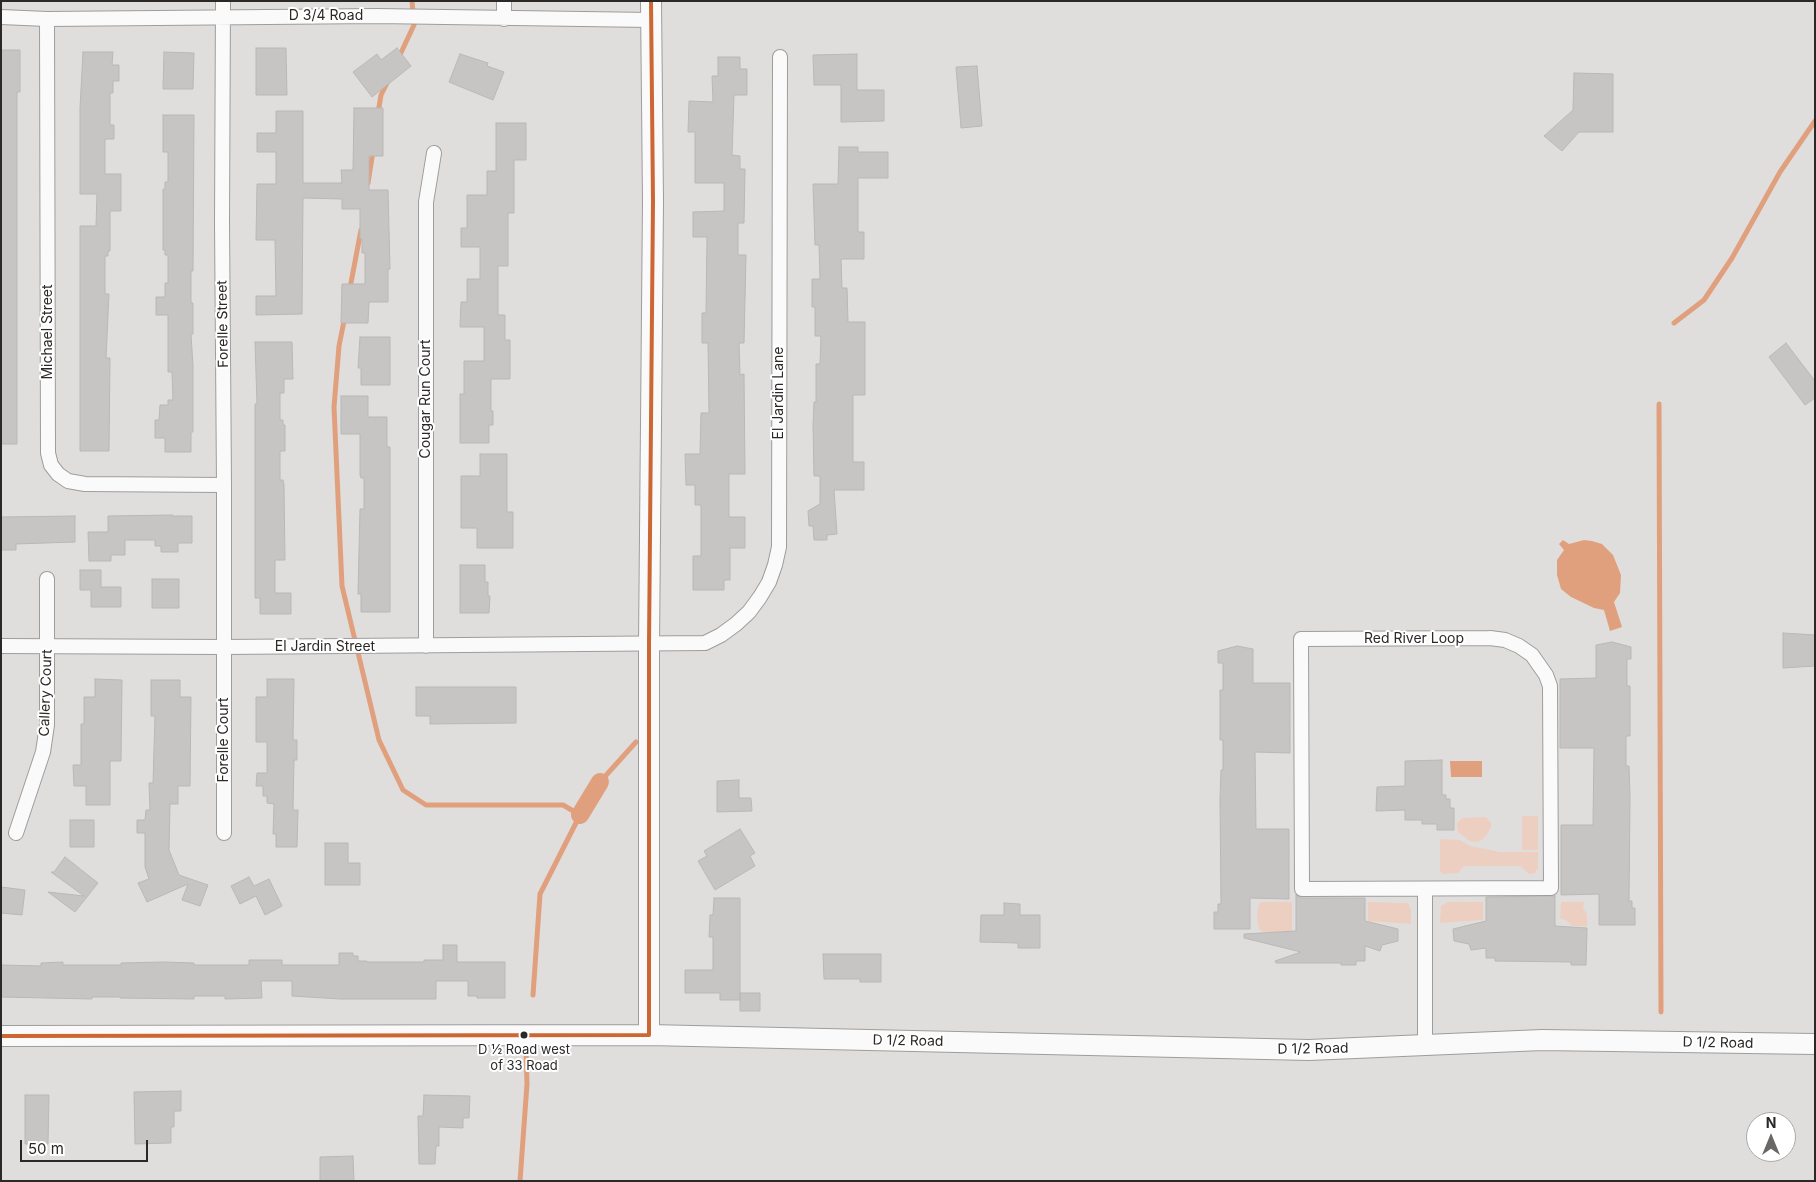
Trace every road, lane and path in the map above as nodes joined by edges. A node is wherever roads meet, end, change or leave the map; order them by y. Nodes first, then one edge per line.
1 (223, 1) edge
2 (504, 1) edge
3 (651, 11) edge
4 (223, 16) junction
5 (1, 17) edge
6 (47, 19) junction
7 (504, 19) junction
8 (780, 57) dead end
9 (434, 153) dead end
10 (224, 485) junction
11 (47, 579) dead end
12 (649, 644) junction
13 (1, 646) edge
14 (47, 646) junction
15 (426, 646) junction
16 (224, 647) junction
17 (16, 833) dead end
18 (224, 833) dead end
19 (1425, 889) junction
20 (649, 1035) junction
21 (1, 1036) edge
22 (1815, 1044) edge
23 (1425, 1045) junction

1 - 4 street, Forelle Street
2 - 7 street
3 - 7 street, D 3/4 Road
3 - 12 main road
4 - 6 street, D 3/4 Road
4 - 7 street, D 3/4 Road
4 - 10 street, Forelle Street
5 - 6 street, D 3/4 Road
6 - 10 street, Michael Street
8 - 12 street, El Jardin Lane
9 - 15 street, Cougar Run Court
10 - 16 street, Forelle Street
11 - 14 street, Callery Court
12 - 15 street, El Jardin Street
12 - 20 main road
13 - 14 street, El Jardin Street
14 - 16 street, El Jardin Street
14 - 17 street, Callery Court
15 - 16 street, El Jardin Street
16 - 18 street, Forelle Court
19 - 19 street, Red River Loop
19 - 23 street
20 - 21 main road, D 1/2 Road
20 - 23 main road, D 1/2 Road
22 - 23 main road, D 1/2 Road

